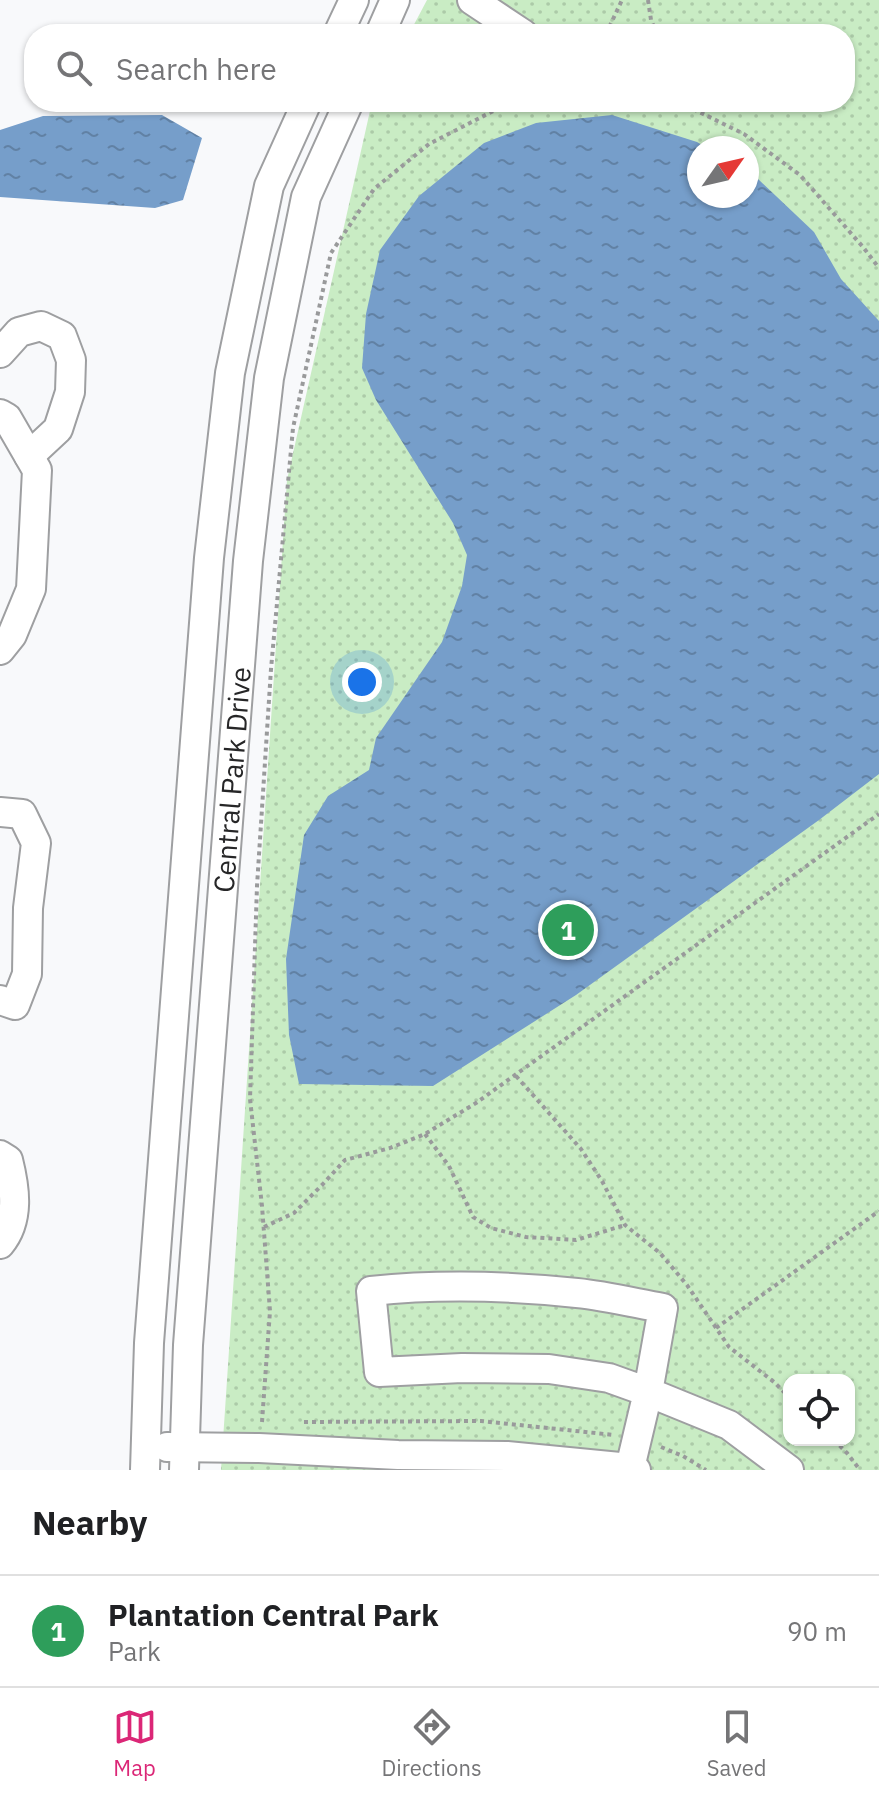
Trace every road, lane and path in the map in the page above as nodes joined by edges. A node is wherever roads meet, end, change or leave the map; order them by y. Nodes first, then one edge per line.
1 (354, 0) edge
2 (395, 0) edge
3 (472, 0) edge
4 (622, 0) edge
5 (648, 0) edge
6 (343, 24) edge
7 (384, 24) edge
8 (508, 24) edge
9 (611, 24) edge
10 (653, 24) edge
11 (302, 112) edge
12 (344, 112) edge
13 (491, 112) edge
14 (700, 112) edge
15 (879, 268) edge
16 (0, 353) edge
17 (0, 414) edge
18 (29, 456) junction
19 (0, 650) edge
20 (0, 812) edge
21 (879, 814) edge
22 (0, 1000) edge
23 (515, 1075) junction
24 (425, 1134) junction
25 (0, 1155) edge
26 (879, 1211) edge
27 (625, 1225) junction
28 (264, 1227) junction
29 (0, 1244) edge
30 (716, 1328) junction
31 (783, 1391) edge
32 (648, 1392) junction
33 (291, 1423) dead end
34 (618, 1436) dead end
35 (657, 1446) dead end
36 (840, 1446) edge
37 (259, 1448) junction
38 (146, 1458) edge
39 (185, 1459) edge
40 (633, 1469) edge
41 (706, 1470) edge
42 (789, 1470) edge
43 (860, 1470) edge

1 - 6 street
2 - 7 street
3 - 8 street
4 - 9 path
5 - 10 path
11 - 38 street, Central Park Drive
12 - 39 street, Central Park Drive
13 - 28 path
14 - 15 path
16 - 18 street
17 - 18 street
18 - 19 street
20 - 22 street
21 - 23 path
23 - 24 path
23 - 27 path
24 - 27 path
24 - 28 path
25 - 29 street
26 - 30 path
27 - 30 path
28 - 37 path
30 - 31 path
32 - 32 street
32 - 40 street
32 - 42 street
33 - 34 path
35 - 41 path
36 - 43 path
37 - 39 street
37 - 40 street
38 - 39 street

